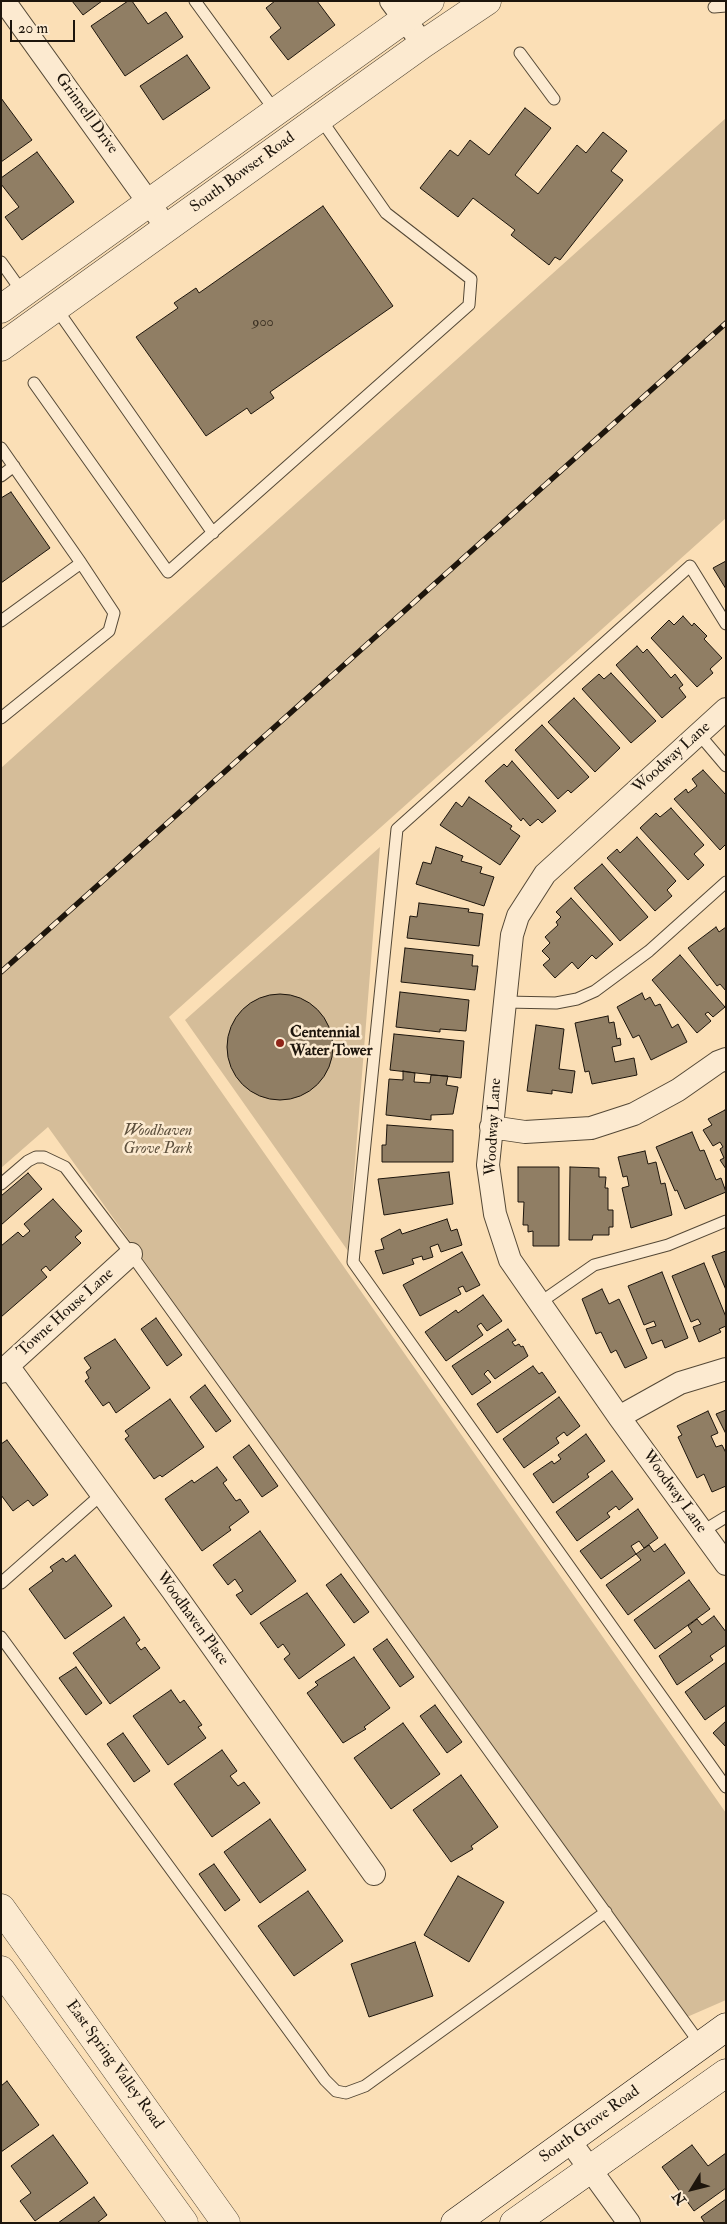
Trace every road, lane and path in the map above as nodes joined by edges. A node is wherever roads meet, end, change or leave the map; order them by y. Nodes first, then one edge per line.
1 (4, 1) edge
2 (195, 1) edge
3 (430, 1) edge
4 (487, 1) edge
5 (726, 6) edge
6 (714, 7) dead end
7 (398, 10) edge
8 (423, 44) junction
9 (520, 53) dead end
10 (554, 99) dead end
11 (276, 112) junction
12 (320, 118) junction
13 (149, 203) junction
14 (167, 228) junction
15 (1, 262) edge
16 (23, 293) junction
17 (56, 308) junction
18 (1, 309) edge
19 (1, 347) edge
20 (34, 383) dead end
21 (1, 448) edge
22 (14, 466) junction
23 (1, 476) edge
24 (213, 533) junction
25 (81, 563) junction
26 (1, 621) edge
27 (726, 624) edge
28 (726, 708) edge
29 (1, 718) edge
30 (698, 734) junction
31 (726, 766) edge
32 (726, 882) edge
33 (505, 1002) junction
34 (726, 1059) edge
35 (491, 1127) junction
36 (1, 1184) edge
37 (726, 1221) edge
38 (131, 1254) junction
39 (538, 1304) junction
40 (5, 1369) edge
41 (726, 1369) edge
42 (619, 1417) junction
43 (102, 1494) junction
44 (726, 1517) edge
45 (703, 1531) junction
46 (726, 1564) edge
47 (1, 1583) edge
48 (1, 1637) edge
49 (726, 1787) edge
50 (374, 1874) dead end
51 (1, 1908) edge
52 (606, 1912) junction
53 (1, 1970) edge
54 (726, 2027) edge
55 (701, 2045) junction
56 (725, 2074) edge
57 (569, 2140) junction
58 (591, 2168) junction
59 (184, 2223) edge
60 (226, 2223) edge
61 (455, 2223) edge
62 (514, 2223) edge
63 (629, 2223) edge

1 - 13 street, Grinnell Drive
2 - 11 lane
3 - 7 street, South Bowser Road
4 - 8 street, South Bowser Road
5 - 6 lane
7 - 8 street
7 - 11 street, South Bowser Road
8 - 12 street, South Bowser Road
9 - 10 lane
11 - 13 street, South Bowser Road
12 - 14 street, South Bowser Road
12 - 24 lane
13 - 14 street, Grinnell Drive
13 - 16 street, South Bowser Road
14 - 17 street, South Bowser Road
15 - 16 lane
16 - 18 street, South Bowser Road
17 - 19 street, South Bowser Road
17 - 24 lane
20 - 24 lane
21 - 22 lane
22 - 23 lane
22 - 25 lane
25 - 26 lane
25 - 29 lane
27 - 49 lane
28 - 30 street, Woodway Lane
30 - 31 lane
30 - 33 street, Woodway Lane
32 - 33 lane
33 - 35 street, Woodway Lane
34 - 35 street
35 - 39 street, Woodway Lane
36 - 38 lane
37 - 39 lane
38 - 40 street, Towne House Lane
38 - 52 lane
39 - 42 street, Woodway Lane
40 - 43 street, Woodhaven Place
41 - 42 street
42 - 45 street, Woodway Lane
43 - 47 lane
43 - 50 street, Woodhaven Place
44 - 45 lane
45 - 46 street, Woodway Lane
48 - 52 lane
51 - 60 street, East Spring Valley Road
52 - 55 lane
53 - 59 street
54 - 55 street, South Grove Road
55 - 57 street, South Grove Road
56 - 58 street
57 - 58 street
57 - 61 street, South Grove Road
58 - 62 street
58 - 63 street

